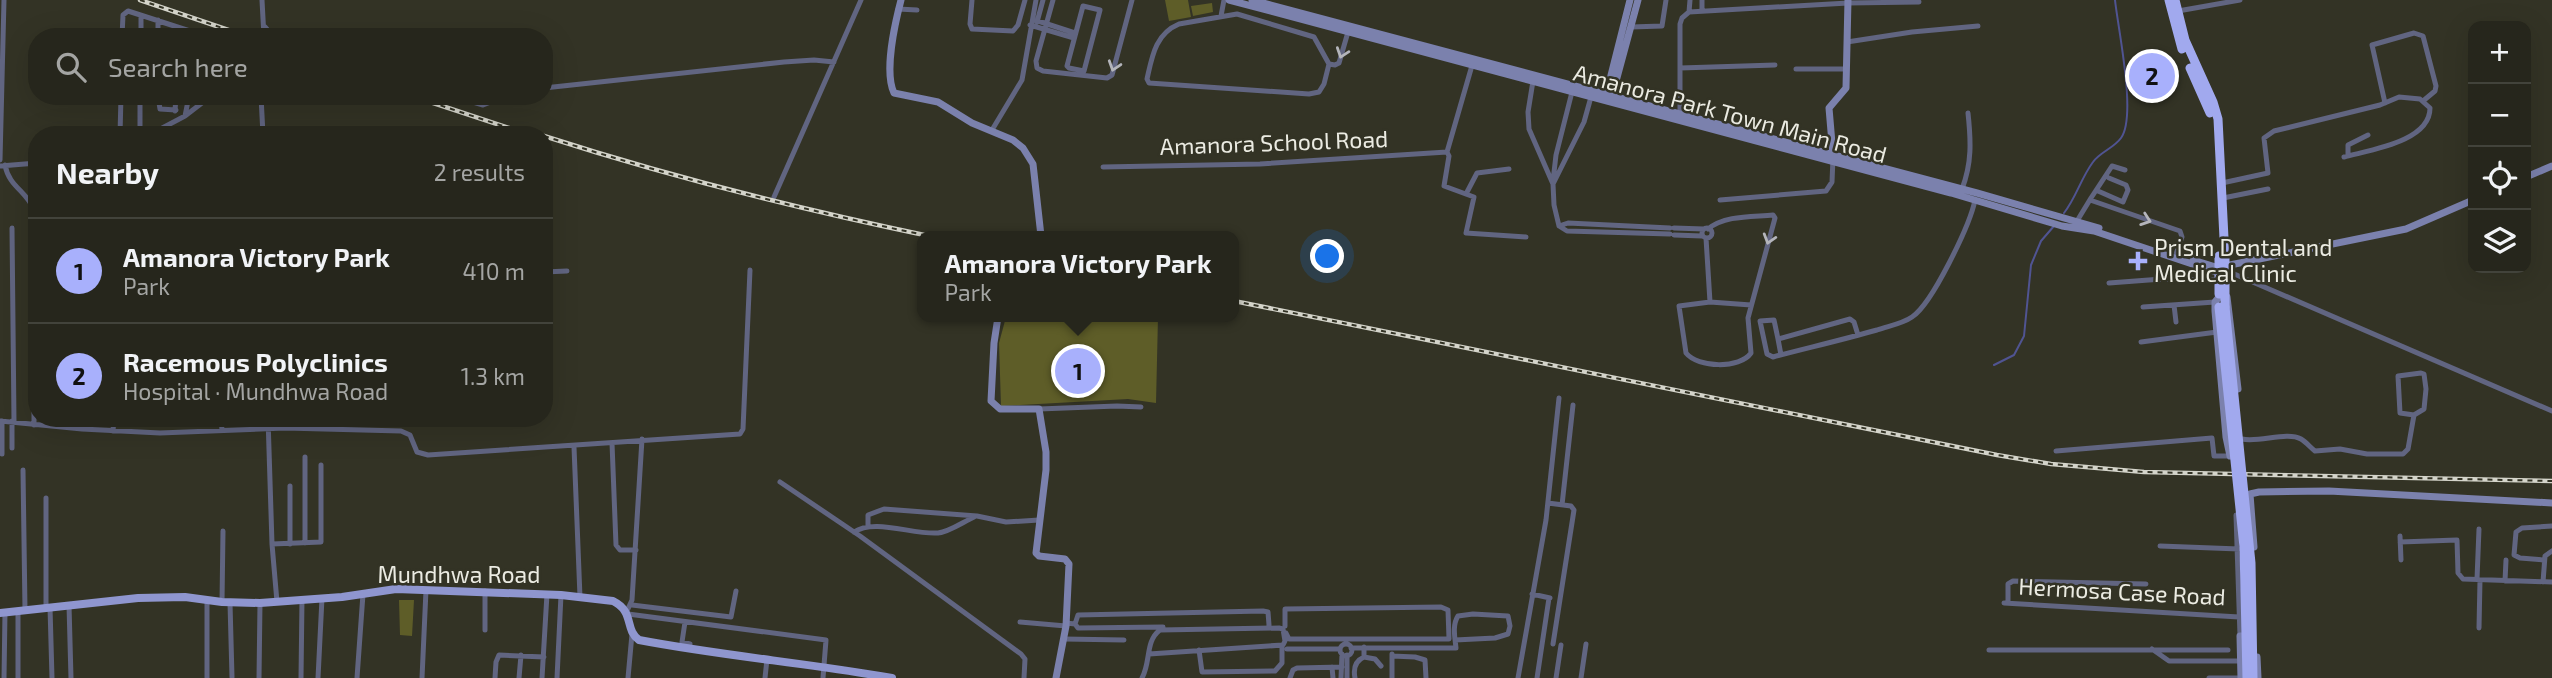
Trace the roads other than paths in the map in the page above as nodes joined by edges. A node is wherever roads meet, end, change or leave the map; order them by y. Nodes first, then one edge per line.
1 (4, 0) edge
2 (262, 0) edge
3 (861, 0) edge
4 (901, 0) edge
5 (972, 0) edge
6 (1025, 0) edge
7 (1036, 0) edge
8 (1043, 0) edge
9 (1052, 0) edge
10 (1132, 0) edge
11 (1226, 0) edge
12 (1252, 0) edge
13 (1630, 0) edge
14 (1638, 0) edge
15 (1666, 0) edge
16 (1689, 0) edge
17 (1702, 0) edge
18 (1737, 0) edge
19 (2169, 0) edge
20 (2175, 0) edge
21 (2240, 0) edge
22 (1848, 1) edge
23 (1919, 2) dead end
24 (898, 9) junction
25 (917, 10) dead end
26 (1737, 10) junction
27 (1702, 11) junction
28 (2174, 11) junction
29 (1689, 12) junction
30 (141, 15) junction
31 (1221, 16) junction
32 (158, 20) junction
33 (1035, 24) junction
34 (1978, 26) dead end
35 (178, 27) joint
36 (264, 27) edge
37 (1046, 27) junction
38 (1631, 27) junction
39 (123, 28) edge
40 (141, 28) edge
41 (158, 28) edge
42 (181, 28) edge
43 (1348, 32) junction
44 (1075, 36) junction
45 (1847, 42) junction
46 (834, 62) junction
47 (1473, 62) junction
48 (1329, 64) junction
49 (1774, 65) dead end
50 (1679, 68) junction
51 (1796, 69) dead end
52 (1846, 69) junction
53 (1533, 81) junction
54 (553, 87) edge
55 (1572, 89) junction
56 (1609, 96) junction
57 (1591, 97) junction
58 (2423, 101) junction
59 (2385, 103) junction
60 (121, 105) edge
61 (140, 105) edge
62 (159, 105) edge
63 (176, 105) edge
64 (187, 105) edge
65 (198, 105) edge
66 (261, 105) edge
67 (2212, 107) junction
68 (176, 110) junction
69 (1968, 113) dead end
70 (185, 116) junction
71 (1680, 118) junction
72 (175, 121) junction
73 (120, 126) edge
74 (140, 126) edge
75 (166, 126) edge
76 (263, 126) edge
77 (992, 130) junction
78 (2368, 135) dead end
79 (1447, 152) junction
80 (1833, 159) junction
81 (0, 160) edge
82 (28, 164) edge
83 (4, 166) edge
84 (2552, 166) edge
85 (1103, 167) dead end
86 (1509, 169) dead end
87 (2125, 170) dead end
88 (2531, 175) edge
89 (2109, 177) dead end
90 (2222, 183) junction
91 (1553, 184) junction
92 (2269, 189) dead end
93 (1960, 192) junction
94 (1466, 194) junction
95 (774, 197) dead end
96 (1976, 198) junction
97 (2223, 198) junction
98 (2090, 199) junction
99 (28, 200) edge
100 (1720, 200) dead end
101 (1992, 201) junction
102 (2468, 202) edge
103 (2077, 221) junction
104 (12, 228) dead end
105 (1041, 231) edge
106 (1703, 233) junction
107 (1526, 237) dead end
108 (2176, 254) junction
109 (750, 270) dead end
110 (567, 271) dead end
111 (2222, 271) junction
112 (553, 272) edge
113 (2109, 284) dead end
114 (2221, 301) junction
115 (1710, 302) junction
116 (2174, 304) junction
117 (1751, 305) junction
118 (2143, 307) dead end
119 (997, 322) edge
120 (2176, 322) dead end
121 (2217, 332) junction
122 (1858, 335) junction
123 (1778, 339) junction
124 (2141, 342) dead end
125 (1781, 355) junction
126 (2235, 367) junction
127 (2220, 369) junction
128 (1559, 398) dead end
129 (1573, 405) dead end
130 (1141, 407) dead end
131 (1040, 410) junction
132 (2552, 411) edge
133 (2414, 415) junction
134 (1, 421) edge
135 (13, 421) junction
136 (28, 424) edge
137 (60, 427) edge
138 (113, 427) edge
139 (268, 429) junction
140 (222, 430) joint
141 (113, 431) junction
142 (642, 439) junction
143 (2242, 439) junction
144 (612, 443) junction
145 (1553, 444) junction
146 (1568, 446) junction
147 (574, 447) junction
148 (12, 448) dead end
149 (2056, 451) dead end
150 (2, 454) dead end
151 (2230, 456) junction
152 (306, 457) dead end
153 (321, 465) dead end
154 (23, 470) dead end
155 (780, 482) dead end
156 (290, 485) dead end
157 (46, 498) dead end
158 (2235, 498) dead end
159 (1548, 503) junction
160 (2552, 503) edge
161 (1562, 505) junction
162 (977, 516) junction
163 (1040, 520) junction
164 (868, 526) junction
165 (2552, 526) edge
166 (2479, 529) dead end
167 (223, 531) dead end
168 (854, 532) junction
169 (306, 543) junction
170 (272, 544) junction
171 (289, 544) junction
172 (2160, 546) dead end
173 (2239, 549) junction
174 (636, 550) junction
175 (2552, 551) edge
176 (2401, 560) dead end
177 (2506, 560) dead end
178 (2544, 560) junction
179 (2478, 580) junction
180 (2505, 580) junction
181 (2543, 582) junction
182 (2552, 582) edge
183 (2146, 584) dead end
184 (426, 590) junction
185 (485, 591) junction
186 (736, 591) dead end
187 (363, 594) junction
188 (547, 594) junction
189 (1532, 594) junction
190 (561, 595) junction
191 (580, 597) junction
192 (322, 598) junction
193 (1549, 598) junction
194 (302, 599) junction
195 (207, 600) junction
196 (1559, 601) junction
197 (277, 602) junction
198 (226, 603) junction
199 (260, 603) junction
200 (69, 605) junction
201 (48, 607) junction
202 (21, 610) junction
203 (629, 610) junction
204 (3, 612) edge
205 (2239, 617) junction
206 (685, 622) junction
207 (1020, 622) dead end
208 (1075, 624) junction
209 (1066, 625) junction
210 (1269, 625) junction
211 (1284, 626) junction
212 (2479, 628) dead end
213 (485, 630) dead end
214 (632, 634) junction
215 (2239, 636) junction
216 (2256, 636) junction
217 (1064, 639) junction
218 (1124, 640) dead end
219 (1455, 640) junction
220 (690, 643) dead end
221 (1348, 644) junction
222 (1553, 644) dead end
223 (1586, 644) dead end
224 (1561, 645) dead end
225 (1284, 647) junction
226 (1364, 647) junction
227 (1392, 647) junction
228 (2152, 649) junction
229 (1199, 650) junction
230 (1989, 650) dead end
231 (2228, 650) dead end
232 (1343, 653) junction
233 (1149, 654) junction
234 (521, 655) junction
235 (1392, 656) junction
236 (544, 657) junction
237 (1364, 657) junction
238 (767, 659) junction
239 (2240, 661) junction
240 (824, 666) junction
241 (1381, 666) dead end
242 (1332, 667) junction
243 (1342, 667) junction
244 (840, 674) edge
245 (232, 677) edge
246 (886, 677) edge
247 (4, 678) edge
248 (18, 678) edge
249 (52, 678) edge
250 (71, 678) edge
251 (207, 678) edge
252 (259, 678) edge
253 (301, 678) edge
254 (318, 678) edge
255 (357, 678) edge
256 (422, 678) edge
257 (495, 678) edge
258 (519, 678) edge
259 (542, 678) edge
260 (556, 678) edge
261 (628, 678) edge
262 (765, 678) edge
263 (823, 678) edge
264 (1024, 678) edge
265 (1056, 678) edge
266 (1142, 678) edge
267 (1290, 678) edge
268 (1333, 678) edge
269 (1341, 678) edge
270 (1347, 678) edge
271 (1355, 678) edge
272 (1392, 678) edge
273 (1426, 678) edge
274 (1518, 678) edge
275 (1537, 678) edge
276 (1556, 678) edge
277 (1581, 678) edge
278 (2209, 678) edge
279 (2241, 678) edge
280 (2247, 678) edge
281 (2256, 678) edge

1 - 81 street
2 - 36 street
3 - 46 street
4 - 24 street
5 - 6 street
7 - 33 street
8 - 33 street
9 - 37 street
10 -> 37 street
11 - 31 street
11 - 43 street, Amanora Park Town Main Road
12 - 47 street, Amanora Park Town Main Road
13 - 56 street
14 - 38 street
15 - 38 street
16 - 29 street
17 - 27 street
18 - 26 street
19 - 28 highway
20 - 28 highway
21 - 28 street
22 - 23 street
22 - 26 street
22 - 45 street
24 - 25 street
24 - 77 street
26 - 27 street
27 - 29 street
28 - 67 highway
29 - 50 street
30 - 32 street
30 - 39 street
30 - 40 street
31 - 48 street
31 - 48 street
32 - 35 street
32 - 41 street
33 - 37 street
33 - 77 street
34 - 45 street
35 - 42 street
37 - 44 street
38 - 56 street
43 - 47 street, Amanora Park Town Main Road
43 -> 48 street
44 - 44 street
45 - 52 street
46 - 54 street
46 - 95 street
47 - 53 street, Amanora Park Town Main Road
47 - 55 street, Amanora Park Town Main Road
47 - 79 street
49 - 50 street
50 - 71 street
51 - 52 street
52 - 80 street
53 - 55 street, Amanora Park Town Main Road
53 - 91 street
55 - 56 street, Amanora Park Town Main Road
55 - 57 street, Amanora Park Town Main Road
55 - 91 street
56 - 71 street, Amanora Park Town Main Road
57 - 71 street, Amanora Park Town Main Road
57 - 91 street
58 - 59 street
58 - 59 street
58 - 78 street
59 - 90 street
60 - 73 street
61 - 74 street
62 - 68 street
63 - 68 street
64 - 70 street
65 - 70 street
66 - 76 street
67 - 90 highway
67 - 111 highway
68 - 72 street
69 - 93 street
70 - 72 street
71 - 80 street, Amanora Park Town Main Road
72 - 75 street
77 - 105 street
79 - 85 street, Amanora School Road
79 - 94 street
80 - 93 street, Amanora Park Town Main Road
80 - 100 street
82 - 83 street
83 - 99 street
84 - 88 street
86 - 94 street
87 - 98 street
89 - 98 street
90 - 97 highway
91 - 106 street
92 - 97 street
93 - 96 street, Amanora Park Town Main Road
94 - 107 street
96 - 101 street, Amanora Park Town Main Road
96 - 122 street
97 - 111 highway
98 - 103 street
98 -> 108 street
101 - 103 street, Amanora Park Town Main Road
101 - 111 street, Amanora Park Town Main Road
102 - 111 street
103 - 108 street, Amanora Park Town Main Road
104 - 135 street
106 - 115 street
106 -> 117 street
108 - 111 street, Amanora Park Town Main Road
109 - 142 street
110 - 112 street
111 - 113 street
111 - 114 highway
111 - 132 street
114 - 116 street
114 - 121 street
114 - 126 street
114 - 280 highway, bridge
114 - 281 highway, bridge
115 - 117 street
115 - 117 street
116 - 118 street
116 - 120 street
119 - 131 street
121 - 124 street
121 - 127 street
122 - 123 street
122 - 125 street
123 - 125 street
123 - 125 street
126 - 127 street
126 - 143 street
127 - 151 street
128 - 145 street
129 - 146 street
130 - 131 street
131 - 163 street
133 - 133 street
133 - 143 street
134 - 135 street
134 - 150 street
135 - 136 street
135 - 148 street
137 - 141 street
138 - 141 street
139 - 140 street
139 - 147 street
139 - 170 street
140 - 141 street
142 - 144 street
142 - 174 street
143 - 151 street
144 - 147 street
144 - 174 street
145 - 146 street
145 - 159 street
146 - 161 street
147 - 191 street
149 - 151 street
152 - 169 street
153 - 169 street
154 - 202 street
155 - 168 street
156 - 171 street
157 - 201 street
158 - 173 street
159 - 161 street
159 - 189 street
160 - 216 street
161 - 196 street
162 - 163 street
162 - 164 street
162 - 164 street
163 - 209 street
164 - 168 street
165 - 178 street
166 - 179 street
167 - 198 street
168 - 264 street
169 - 171 street
170 - 171 street
170 - 197 street
172 - 173 street
173 - 205 street
174 - 203 street
175 - 178 street
176 - 179 street
177 - 180 street
178 - 181 street
179 - 180 street
179 - 212 street
180 - 181 street
181 - 182 street
183 - 205 street, Hermosa Case Road
184 - 185 main road, Mundhwa Road
184 - 187 main road, Mundhwa Road
184 - 256 street
185 - 188 main road, Mundhwa Road
185 - 213 street
186 - 203 street
187 - 192 main road, Mundhwa Road
187 - 255 street
188 - 190 main road, Mundhwa Road
188 - 236 street
189 - 193 street
189 - 274 street
190 - 191 main road, Mundhwa Road
190 - 260 street
191 - 203 main road, Mundhwa Road
192 - 194 main road, Mundhwa Road
192 - 254 street
193 - 196 street
193 - 275 street
194 - 197 main road, Mundhwa Road
194 - 253 street
195 - 198 main road, Mundhwa Road
195 - 200 main road, Mundhwa Road
195 - 251 street
196 - 222 street
197 - 199 main road, Mundhwa Road
198 - 199 main road, Mundhwa Road
198 - 245 street
199 - 252 street
200 - 201 main road, Mundhwa Road
200 - 250 street
201 - 202 main road, Mundhwa Road
201 - 249 street
202 - 204 main road, Mundhwa Road
202 - 248 street
203 - 206 street
203 - 214 main road
204 - 247 street
205 - 215 street
206 - 220 street
206 - 240 street
207 - 209 street
208 - 209 street
208 - 210 street
208 - 210 street
209 - 217 street
210 - 211 street
211 - 221 street
211 - 221 street
214 - 238 main road
214 - 261 street
215 - 216 street
215 - 239 street
216 - 281 street
217 - 218 street
217 - 265 street
219 - 219 street
219 - 227 street
221 - 226 street
221 - 232 street
221 - 232 street
223 - 277 street
224 - 276 street
225 - 229 street
225 - 229 street
225 - 232 street
225 - 233 street
226 - 227 street
226 - 237 street
227 - 235 street
228 - 230 street
228 - 231 street
228 - 239 street
229 - 233 street
232 - 243 street
232 - 270 street
233 - 266 street
234 - 236 street
234 - 257 street
234 - 258 street
235 - 272 street
235 - 273 street
236 - 259 street
237 - 241 street
237 - 271 street
238 - 240 main road
238 - 262 street
239 - 279 street
240 - 244 main road
240 - 263 street
242 - 243 street
242 - 267 street
242 - 268 street
243 - 269 street
244 - 246 main road
278 - 279 street

